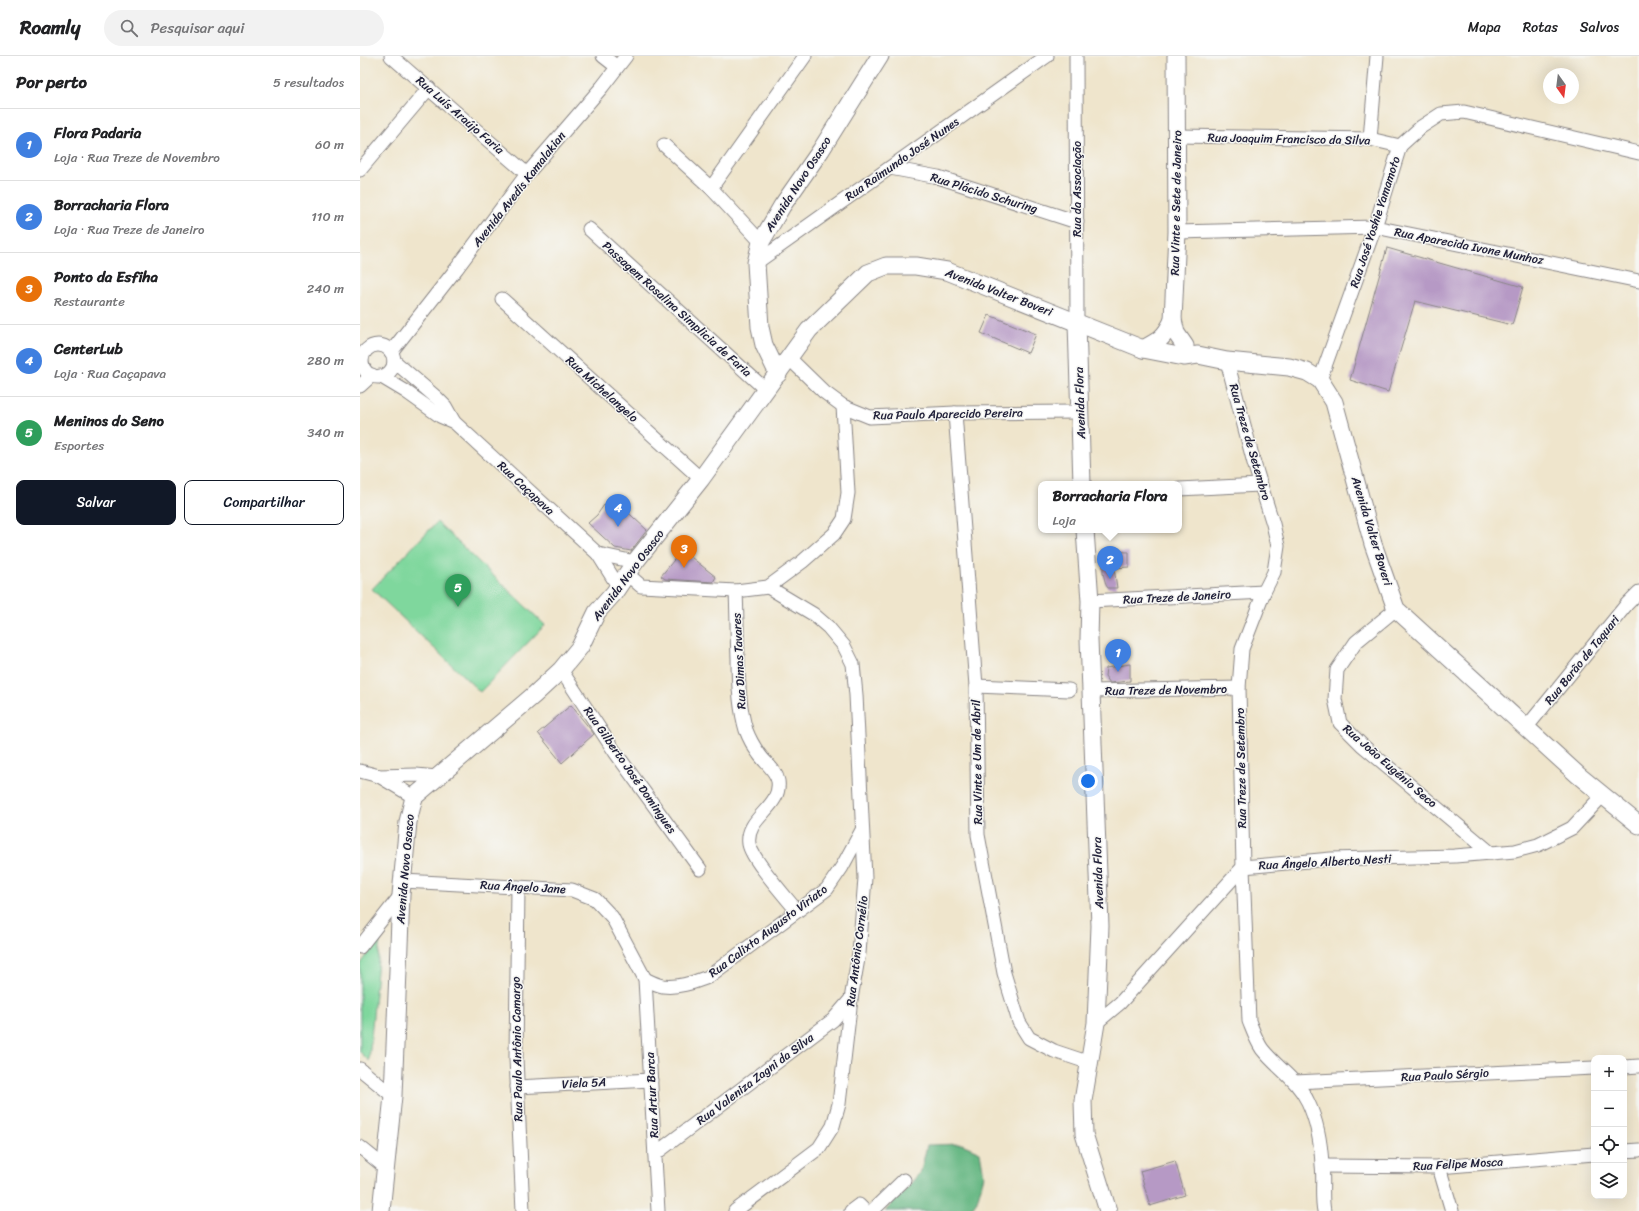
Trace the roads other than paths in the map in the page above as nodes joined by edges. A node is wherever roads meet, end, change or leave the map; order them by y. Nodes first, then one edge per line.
1 (392, 56) edge
2 (603, 56) edge
3 (626, 56) edge
4 (805, 56) edge
5 (880, 56) edge
6 (1047, 56) edge
7 (1076, 56) edge
8 (1176, 56) edge
9 (1377, 56) edge
10 (617, 67) junction
11 (429, 88) junction
12 (1178, 136) junction
13 (1370, 139) junction
14 (664, 145) dead end
15 (1400, 146) junction
16 (1639, 153) edge
17 (890, 168) junction
18 (360, 170) edge
19 (527, 174) junction
20 (711, 188) junction
21 (1077, 222) junction
22 (1375, 227) junction
23 (589, 228) dead end
24 (1177, 232) junction
25 (761, 242) junction
26 (756, 263) junction
27 (1639, 281) edge
28 (502, 299) dead end
29 (1173, 320) junction
30 (1077, 323) junction
31 (1119, 339) junction
32 (1160, 341) junction
33 (365, 344) edge
34 (1143, 350) junction
35 (1192, 351) junction
36 (390, 353) junction
37 (789, 358) junction
38 (1227, 361) junction
39 (368, 368) edge
40 (778, 374) junction
41 (415, 378) junction
42 (1320, 380) junction
43 (360, 383) edge
44 (360, 386) edge
45 (766, 390) junction
46 (405, 391) junction
47 (843, 406) junction
48 (1080, 412) junction
49 (955, 413) junction
50 (454, 422) junction
51 (701, 479) junction
52 (1082, 481) edge
53 (1260, 485) junction
54 (1182, 490) edge
55 (1085, 533) edge
56 (598, 554) junction
57 (626, 574) junction
58 (768, 587) junction
59 (736, 591) junction
60 (1264, 592) junction
61 (1639, 592) edge
62 (1090, 601) junction
63 (1396, 609) junction
64 (561, 670) junction
65 (976, 686) junction
66 (1239, 688) junction
67 (1069, 690) dead end
68 (1092, 691) junction
69 (1526, 728) junction
70 (360, 771) edge
71 (379, 776) junction
72 (437, 777) junction
73 (1602, 796) junction
74 (414, 797) junction
75 (1639, 825) edge
76 (862, 829) junction
77 (1491, 853) junction
78 (1243, 867) junction
79 (700, 869) dead end
80 (518, 887) junction
81 (402, 888) junction
82 (797, 911) junction
83 (360, 947) edge
84 (645, 979) junction
85 (851, 999) junction
86 (1096, 1023) junction
87 (1090, 1063) junction
88 (1639, 1066) edge
89 (1627, 1067) edge
90 (1591, 1068) edge
91 (360, 1069) edge
92 (651, 1080) junction
93 (1295, 1082) junction
94 (517, 1087) junction
95 (393, 1096) junction
96 (360, 1147) edge
97 (1639, 1150) edge
98 (1627, 1151) edge
99 (655, 1154) junction
100 (1591, 1154) edge
101 (1323, 1166) junction
102 (1440, 1167) junction
103 (386, 1168) junction
104 (904, 1180) dead end
105 (381, 1211) edge
106 (523, 1211) edge
107 (658, 1211) edge
108 (735, 1211) edge
109 (851, 1211) edge
110 (865, 1211) edge
111 (872, 1211) edge
112 (1108, 1211) edge
113 (1324, 1211) edge
114 (1452, 1211) edge

1 - 11 street, Rua Luís Araújo Faria
2 - 10 street
3 - 10 street, Avenida Avedis Kamalakian
4 - 20 street
5 - 25 main road, Avenida Novo Osasco
6 - 17 street, Rua Raimundo José Nunes
7 - 21 street, Rua da Associação
8 - 12 main road, Rua Vinte e Sete de Janeiro
9 - 13 street
10 - 19 street, Avenida Avedis Kamalakian
11 - 18 street
11 - 19 street, Rua Luís Araújo Faria
12 - 13 street, Rua Joaquim Francisco da Silva
12 - 24 main road, Rua Vinte e Sete de Janeiro
13 - 15 street, Rua Joaquim Francisco da Silva
14 - 20 street
15 - 16 street, Rua José Yoshie Yamamoto
15 - 22 street, Rua José Yoshie Yamamoto
17 - 21 street, Rua Plácido Schuring
17 - 26 street, Rua Raimundo José Nunes
19 - 36 street, Avenida Avedis Kamalakian
20 - 25 street
21 - 30 street, Rua da Associação
22 - 24 street, Rua Aparecida Ivone Munhoz
22 - 27 street, Rua Aparecida Ivone Munhoz
22 - 42 street, Rua José Yoshie Yamamoto
23 - 45 street, Passagem Rosalina Simplicia de Faria
24 - 29 main road, Rua Vinte e Sete de Janeiro
25 - 26 main road, Avenida Novo Osasco
26 - 40 main road, Avenida Novo Osasco
28 - 51 street, Rua Michelangelo
29 - 32 main road
29 - 35 main road, Rua Vinte e Sete de Janeiro
30 - 31 main road, Avenida Valter Boveri
30 - 37 main road, Avenida Valter Boveri
30 - 48 main road, Avenida Flora
31 - 32 main road, Avenida Valter Boveri
31 - 34 main road, Avenida Valter Boveri
32 - 34 main road
32 - 35 main road, Avenida Valter Boveri
33 - 36 street
33 - 39 street
34 - 35 main road, Avenida Valter Boveri
35 - 38 main road, Avenida Valter Boveri
36 - 39 street, Avenida Avedis Kamalakian
36 - 41 street, Rua Caçapava
37 - 40 main road, Avenida Valter Boveri
37 - 47 street, Rua Paulo Aparecido Pereira
38 - 42 main road, Avenida Valter Boveri
38 - 53 street, Rua Treze de Setembro
39 - 43 street
39 - 44 street
39 - 46 street, Rua Caçapava
40 - 45 main road, Avenida Novo Osasco
41 - 46 street
41 - 50 street, Rua Caçapava
42 - 63 main road, Avenida Valter Boveri
45 - 51 main road, Avenida Novo Osasco
46 - 50 street, Rua Caçapava
47 - 49 street, Rua Paulo Aparecido Pereira
47 - 58 street
48 - 49 street, Rua Paulo Aparecido Pereira
48 - 52 main road, Avenida Flora
49 - 65 street, Rua Vinte e Um de Abril
50 - 56 street, Rua Caçapava
51 - 57 main road, Avenida Novo Osasco
53 - 54 street
53 - 60 street, Rua Treze de Setembro
55 - 62 main road, Avenida Flora
56 - 57 street
56 - 57 street, Rua Caçapava
57 - 59 street
57 - 64 main road, Avenida Novo Osasco
58 - 59 street
58 - 76 street, Rua Antônio Cornélio
59 - 82 street, Rua Dimas Tavares
60 - 62 street, Rua Treze de Janeiro
60 - 66 street, Rua Treze de Setembro
61 - 69 street, Rua Barão de Taquari
62 - 68 main road, Avenida Flora
63 - 69 main road, Avenida Valter Boveri
63 - 77 street, Rua João Eugênio Seco
64 - 72 main road, Avenida Novo Osasco
64 - 79 street, Rua Gilberto José Domingues
65 - 67 street
65 - 87 street, Rua Vinte e Um de Abril
66 - 68 street, Rua Treze de Novembro
66 - 78 street, Rua Treze de Setembro
68 - 86 main road, Avenida Flora
69 - 73 main road, Avenida Valter Boveri
70 - 71 street
71 - 72 street
71 - 74 street
72 - 74 main road, Avenida Novo Osasco
73 - 75 main road, Avenida Valter Boveri
73 - 77 street, Rua Ângelo Alberto Nesti
74 - 81 main road, Avenida Novo Osasco
76 - 82 street, Rua Calixto Augusto Viriato
76 - 85 street, Rua Antônio Cornélio
77 - 78 street, Rua Ângelo Alberto Nesti
78 - 86 street, Rua Ângelo Alberto Nesti
78 - 93 street, Rua Treze de Setembro
80 - 81 street, Rua Ângelo Jane
80 - 84 street, Rua Ângelo Jane
80 - 94 street, Rua Paulo Antônio Camargo
81 - 83 street
81 - 95 main road, Avenida Novo Osasco
82 - 84 street, Rua Calixto Augusto Viriato
84 - 92 street, Rua Artur Barca
85 - 99 street, Rua Valeniza Zagni da Silva
85 - 108 street, Rua Antônio Cornélio
86 - 87 main road, Avenida Flora
87 - 112 main road, Avenida Flora
88 - 89 street
90 - 93 street, Rua Paulo Sérgio
91 - 95 street
92 - 94 street, Viela 5A
92 - 99 street, Rua Artur Barca
93 - 101 street, Rua Treze de Setembro
94 - 106 street, Rua Paulo Antônio Camargo
95 - 103 main road, Avenida Novo Osasco
96 - 103 street
97 - 98 street
99 - 107 street, Rua Artur Barca
100 - 102 street, Rua Felipe Mosca
101 - 102 street, Rua Felipe Mosca
101 - 113 street, Rua Treze de Setembro
102 - 114 street
103 - 105 main road, Avenida Novo Osasco
104 - 111 street
109 - 110 street

